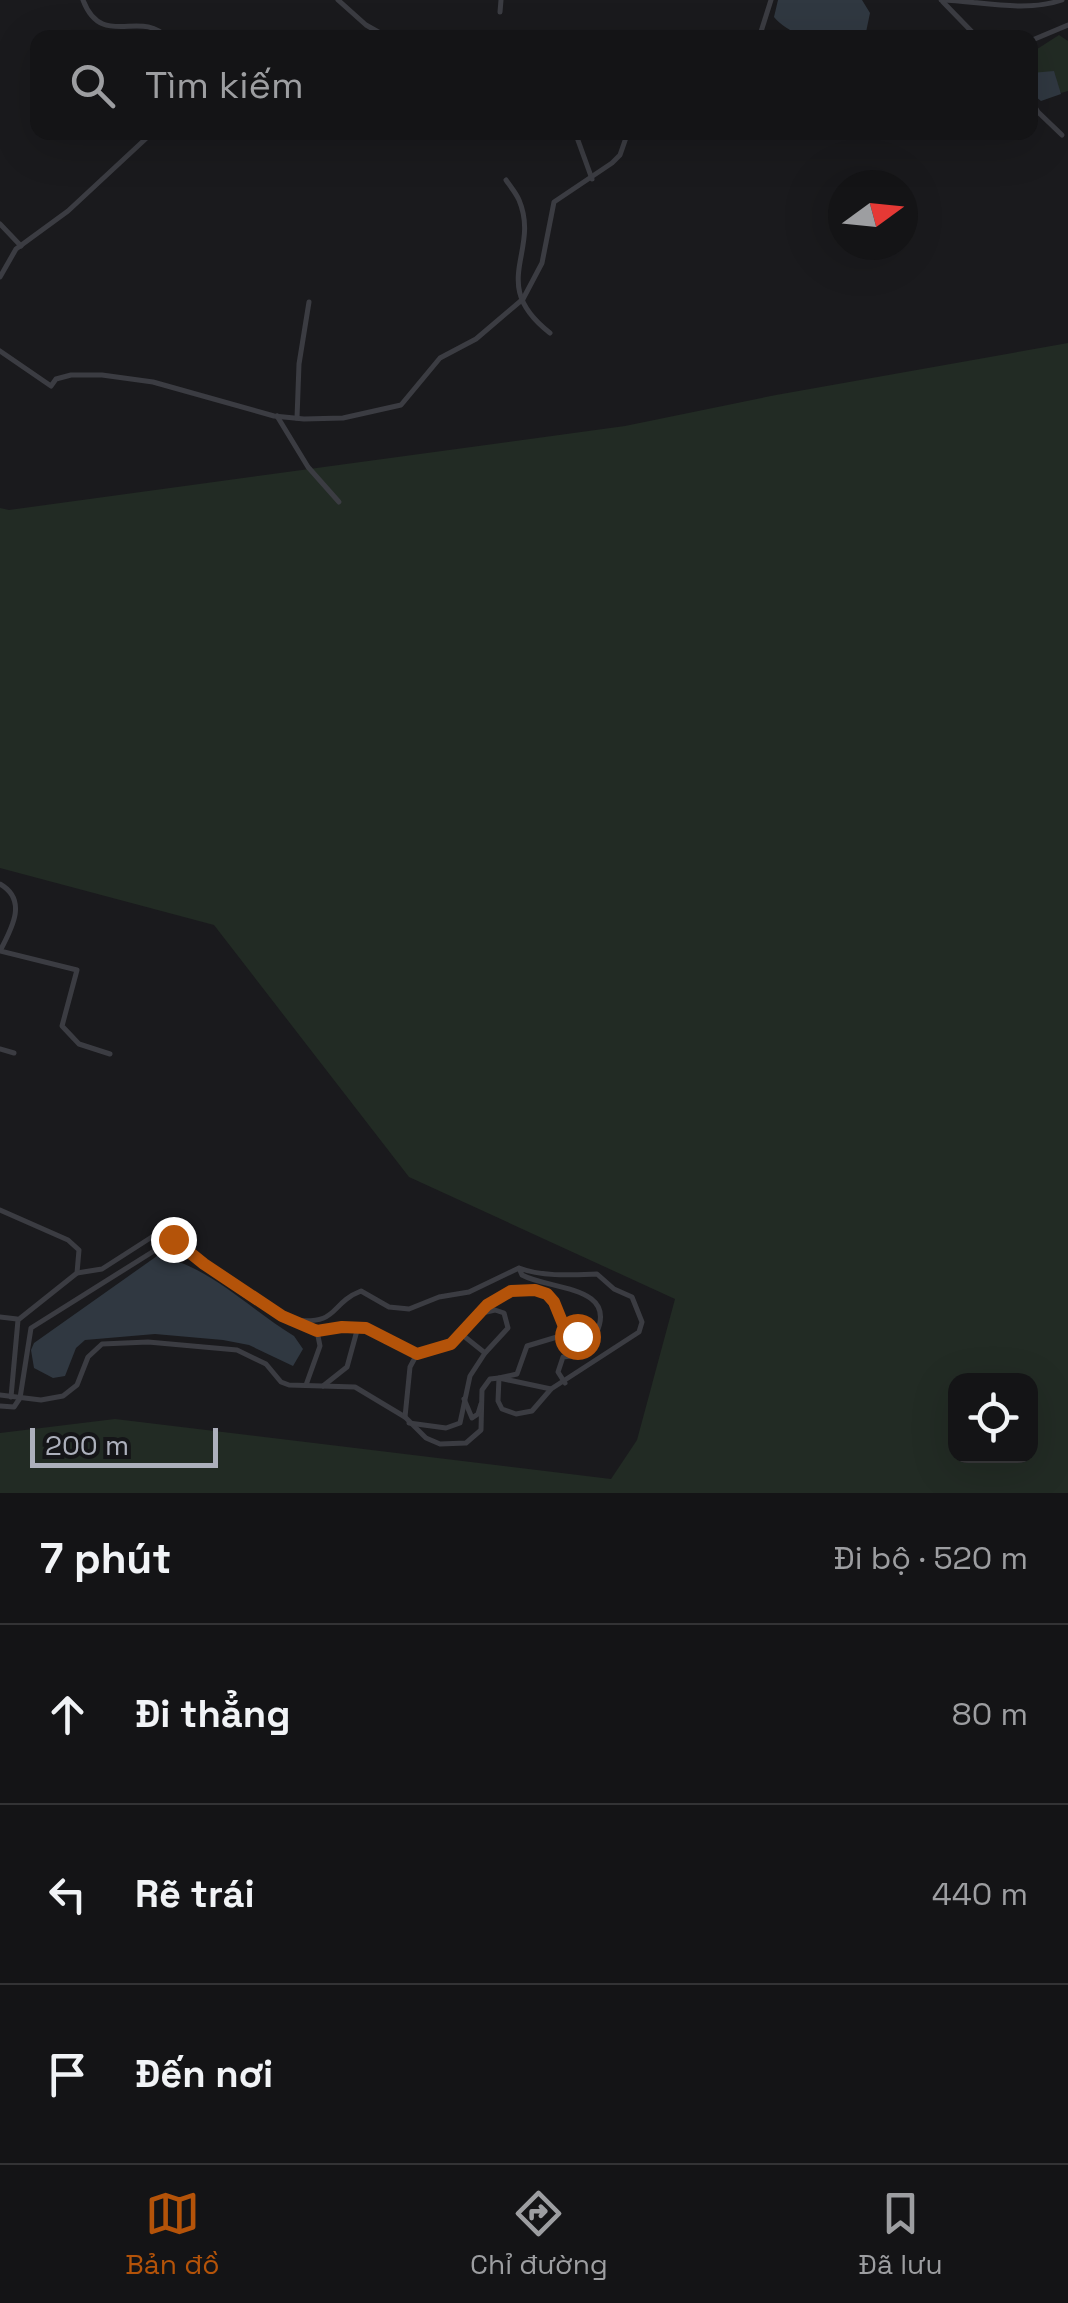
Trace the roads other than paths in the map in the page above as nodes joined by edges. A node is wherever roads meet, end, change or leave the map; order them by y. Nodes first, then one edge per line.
1 (84, 0) edge
2 (338, 0) edge
3 (501, 0) edge
4 (770, 0) edge
5 (1062, 0) edge
6 (979, 1) edge
7 (500, 12) dead end
8 (1068, 25) edge
9 (157, 30) edge
10 (374, 30) edge
11 (762, 30) edge
12 (970, 30) edge
13 (1038, 38) edge
14 (1038, 112) edge
15 (1062, 135) dead end
16 (145, 140) edge
17 (578, 140) edge
18 (625, 140) edge
19 (592, 179) junction
20 (506, 180) dead end
21 (0, 224) edge
22 (20, 246) junction
23 (0, 277) edge
24 (520, 301) junction
25 (309, 302) dead end
26 (550, 333) dead end
27 (0, 351) edge
28 (277, 416) junction
29 (297, 418) junction
30 (339, 502) dead end
31 (0, 884) edge
32 (0, 1049) edge
33 (14, 1053) dead end
34 (110, 1054) dead end
35 (0, 1210) edge
36 (173, 1239) junction
37 (519, 1268) junction
38 (76, 1273) junction
39 (479, 1314) junction
40 (0, 1317) edge
41 (18, 1320) junction
42 (293, 1320) junction
43 (358, 1327) junction
44 (317, 1331) junction
45 (460, 1333) junction
46 (567, 1334) junction
47 (484, 1352) junction
48 (417, 1354) junction
49 (587, 1354) dead end
50 (499, 1378) junction
51 (564, 1383) junction
52 (306, 1385) junction
53 (323, 1386) junction
54 (551, 1389) junction
55 (0, 1395) edge
56 (11, 1397) junction
57 (20, 1398) junction
58 (463, 1398) junction
59 (482, 1402) junction
60 (0, 1406) edge
61 (406, 1420) junction

1 - 9 street
2 - 10 street
3 - 7 street
4 - 11 street
5 - 6 street
6 - 12 street
8 - 13 street
14 - 15 street
16 - 22 street
17 - 19 street
18 - 19 street
19 - 24 street
20 - 24 street
21 - 22 street
22 - 23 street
24 - 26 street
24 - 29 street
25 - 29 street
27 - 28 street
28 - 29 street
28 - 30 street
31 - 34 street
32 - 33 street
35 - 38 street
36 - 38 street
36 - 42 street
36 - 57 street
37 - 42 street
37 - 46 street
37 - 51 street
38 - 41 street
39 - 45 street
39 - 46 street
39 - 47 street
40 - 41 street
41 - 56 street
42 - 44 street
43 - 44 street
43 - 48 street
43 - 53 street
44 - 52 street
45 - 47 street
45 - 48 street
46 - 50 street
47 - 58 street
48 - 61 street
49 - 51 street
50 - 54 street
50 - 54 street
50 - 59 street
51 - 54 street
52 - 53 street
52 - 57 street
53 - 61 street
55 - 56 street
56 - 57 street
57 - 60 street
58 - 59 street
58 - 61 street
59 - 61 street

